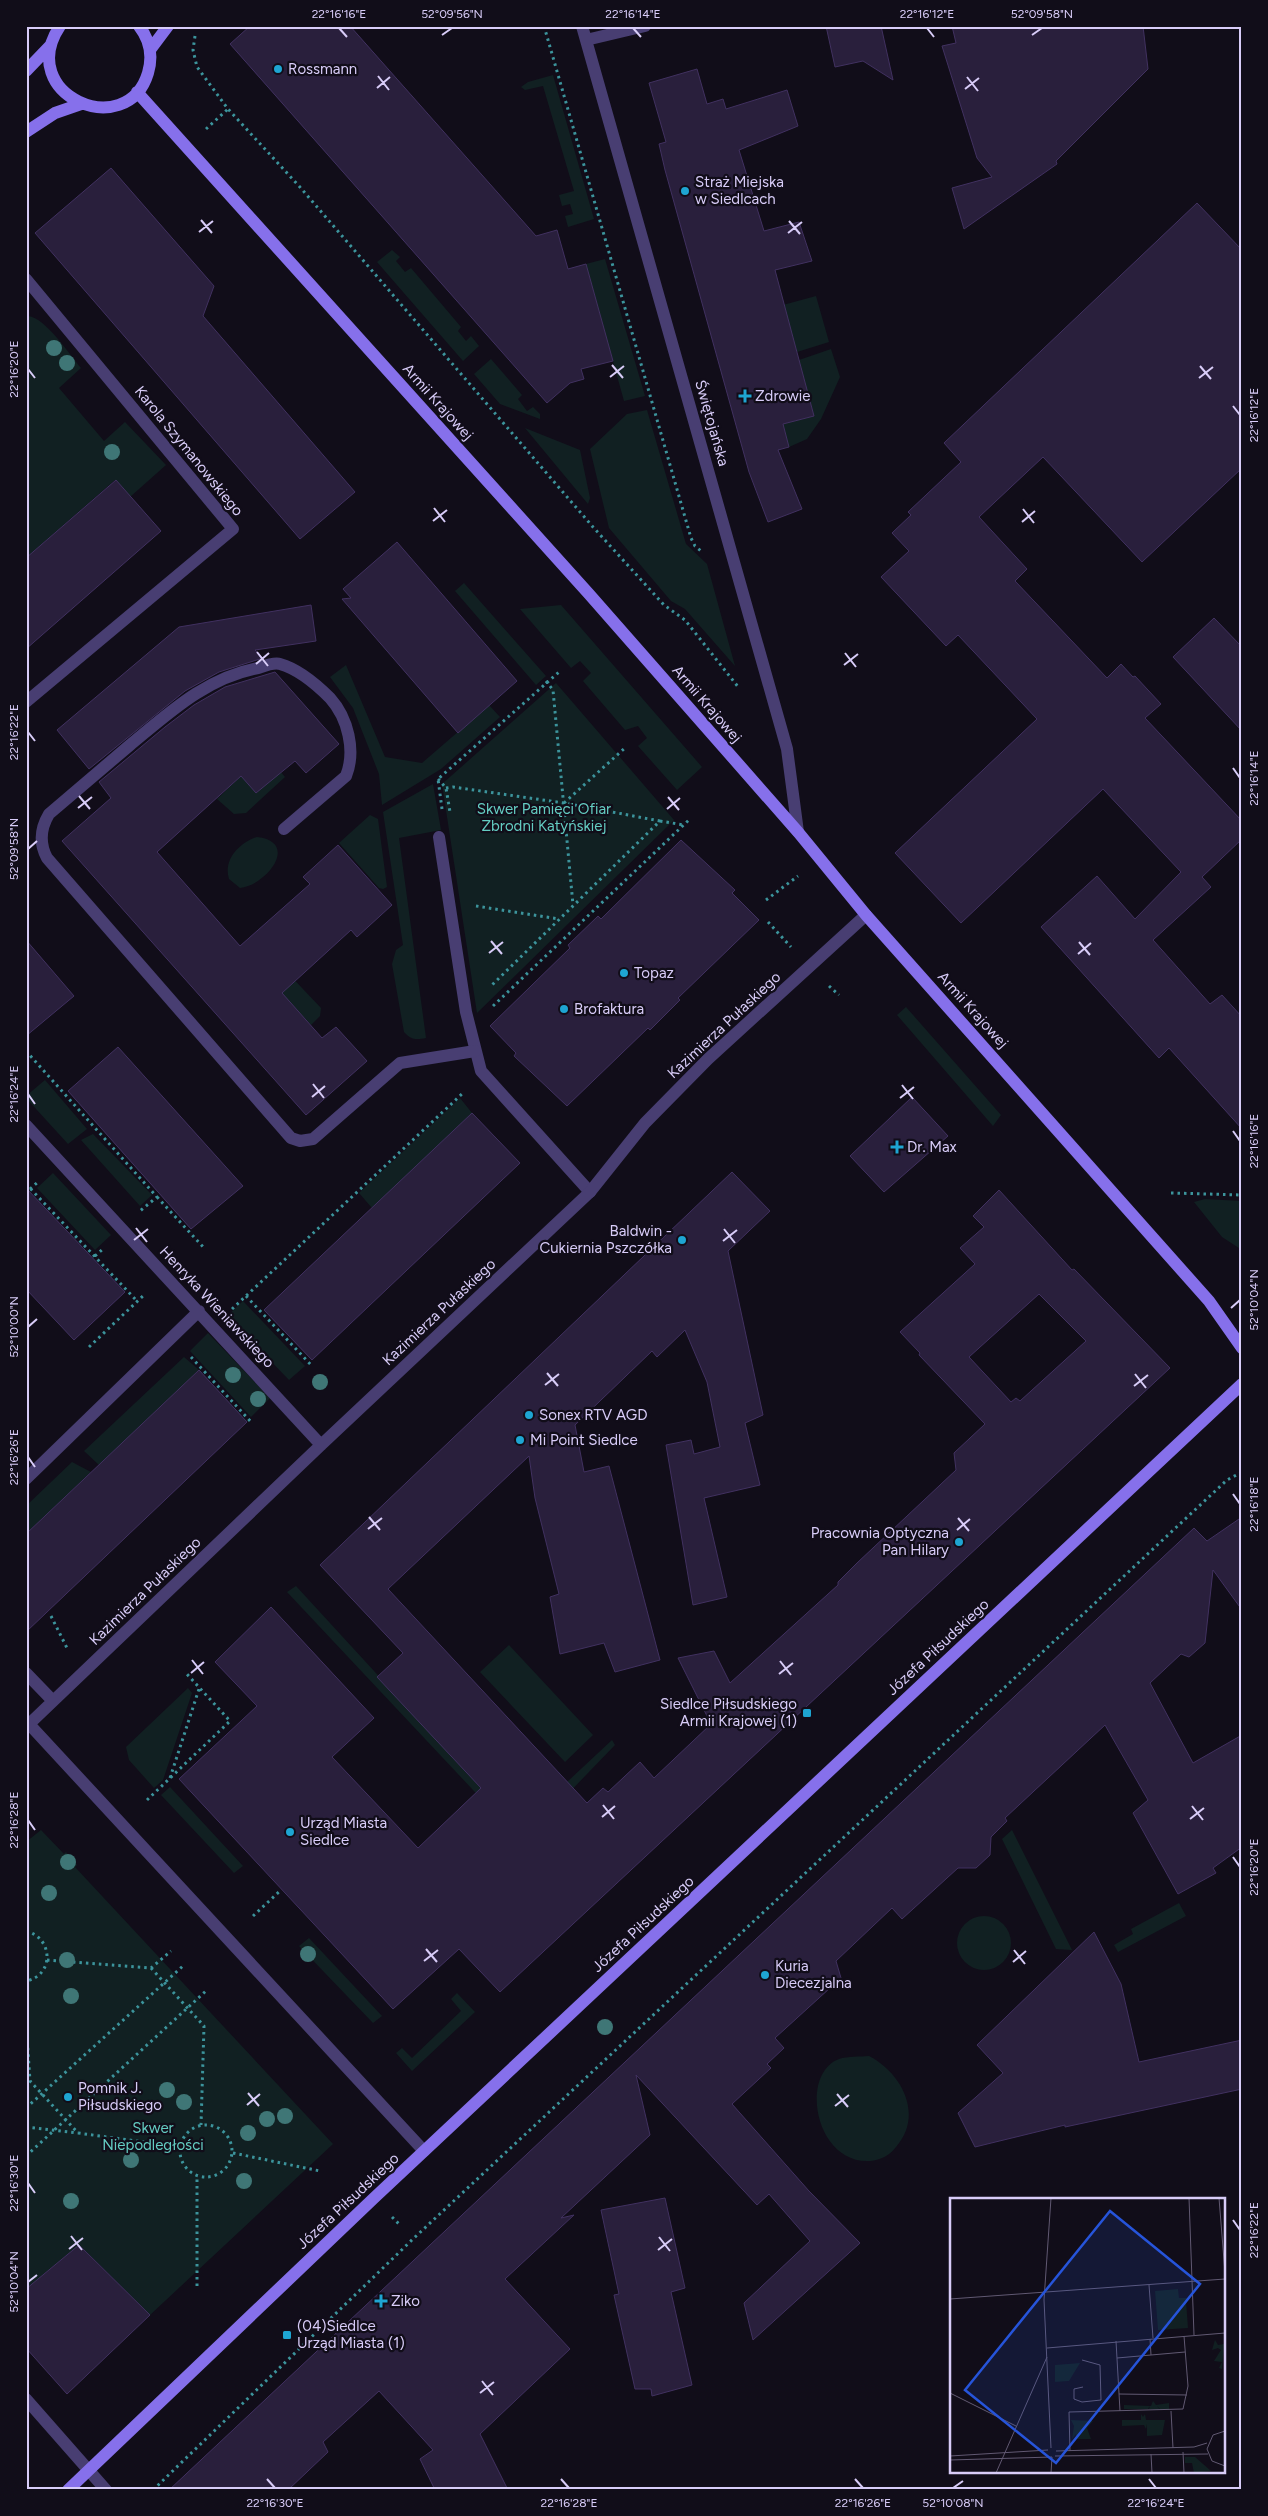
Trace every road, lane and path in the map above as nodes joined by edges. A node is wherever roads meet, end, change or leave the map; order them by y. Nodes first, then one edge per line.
1 (60, 26) edge
2 (139, 26) edge
3 (168, 26) edge
4 (544, 26) edge
5 (582, 26) edge
6 (645, 26) edge
7 (196, 32) dead end
8 (586, 40) junction
9 (50, 46) junction
10 (150, 50) junction
11 (26, 71) edge
12 (137, 92) junction
13 (81, 104) junction
14 (26, 132) edge
15 (26, 279) edge
16 (709, 557) dead end
17 (558, 672) dead end
18 (546, 682) junction
19 (746, 696) dead end
20 (26, 702) edge
21 (626, 747) dead end
22 (446, 788) dead end
23 (564, 803) junction
24 (691, 818) dead end
25 (660, 821) junction
26 (684, 825) junction
27 (284, 828) dead end
28 (798, 832) junction
29 (439, 837) joint
30 (474, 906) dead end
31 (573, 906) junction
32 (866, 915) junction
33 (560, 919) junction
34 (486, 991) dead end
35 (488, 1011) dead end
36 (26, 1051) edge
37 (476, 1051) junction
38 (471, 1098) dead end
39 (26, 1126) edge
40 (26, 1184) edge
41 (590, 1192) junction
42 (1171, 1193) dead end
43 (1242, 1194) edge
44 (156, 1197) junction
45 (138, 1213) dead end
46 (205, 1250) dead end
47 (165, 1275) junction
48 (246, 1296) junction
49 (137, 1301) junction
50 (199, 1311) junction
51 (229, 1312) dead end
52 (88, 1347) dead end
53 (1242, 1348) edge
54 (190, 1356) dead end
55 (312, 1366) dead end
56 (1242, 1384) edge
57 (252, 1423) dead end
58 (321, 1445) junction
59 (1242, 1472) edge
60 (26, 1479) edge
61 (51, 1616) dead end
62 (67, 1648) dead end
63 (185, 1672) dead end
64 (26, 1673) edge
65 (199, 1688) junction
66 (53, 1701) junction
67 (28, 1725) edge
68 (170, 1778) junction
69 (147, 1800) dead end
70 (281, 1890) dead end
71 (253, 1916) dead end
72 (26, 1931) edge
73 (171, 1951) dead end
74 (47, 1960) junction
75 (184, 1965) dead end
76 (151, 1968) junction
77 (26, 1981) edge
78 (165, 1983) junction
79 (207, 1990) dead end
80 (187, 2008) junction
81 (26, 2022) edge
82 (43, 2093) junction
83 (26, 2108) edge
84 (67, 2120) junction
85 (201, 2125) junction
86 (26, 2127) edge
87 (55, 2130) junction
88 (78, 2133) junction
89 (180, 2147) junction
90 (424, 2151) junction
91 (233, 2153) junction
92 (26, 2156) edge
93 (320, 2171) dead end
94 (197, 2176) junction
95 (196, 2286) dead end
96 (26, 2400) edge
97 (89, 2469) junction
98 (68, 2490) edge
99 (106, 2490) edge
100 (153, 2490) edge

1 - 9 street
2 - 10 street
3 - 10 street
4 - 16 path
5 - 8 street, Świętojańska
6 - 8 street
7 - 19 path
8 - 28 street, Świętojańska
9 - 11 street
9 - 13 street
10 - 12 street
12 - 13 street
12 - 28 street, Armii Krajowej
13 - 14 street
15 - 20 street, Karola Szymanowskiego
17 - 18 path
18 - 23 path
18 - 29 path
21 - 23 path
22 - 23 path
23 - 25 path
23 - 31 path
24 - 26 path
25 - 26 path
25 - 31 path
26 - 35 path
27 - 37 street
28 - 32 street, Armii Krajowej
29 - 37 street
30 - 33 path
31 - 33 path
32 - 41 street, Kazimierza Pułaskiego
32 - 53 street, Armii Krajowej
33 - 34 path
36 - 44 path
37 - 41 street
38 - 48 path
39 - 47 street, Henryka Wieniawskiego
40 - 49 path
41 - 58 street, Kazimierza Pułaskiego
42 - 43 path
44 - 45 path
44 - 46 path
47 - 49 path
47 - 50 street, Henryka Wieniawskiego
48 - 51 path
48 - 55 path
49 - 52 path
50 - 58 street, Henryka Wieniawskiego
50 - 60 street
54 - 57 path
56 - 90 street, Józefa Piłsudskiego
58 - 66 street, Kazimierza Pułaskiego
59 - 100 path
61 - 62 path
63 - 65 path
64 - 66 street
65 - 68 path
65 - 68 path
66 - 67 street, Kazimierza Pułaskiego
67 - 90 street
68 - 69 path
70 - 71 path
72 - 74 path
73 - 76 path
74 - 76 path
74 - 77 path
75 - 78 path
76 - 78 path
78 - 80 path
78 - 82 path
79 - 80 path
80 - 84 path
80 - 85 path
81 - 82 path
82 - 83 path
82 - 84 path
84 - 87 path
84 - 88 path
85 - 89 path
85 - 91 path
86 - 87 path
87 - 88 path
87 - 92 path
88 - 89 path
89 - 94 path
90 - 97 street, Józefa Piłsudskiego
91 - 93 path
91 - 94 path
94 - 95 path
96 - 97 street
97 - 98 street, Józefa Piłsudskiego
97 - 99 street

